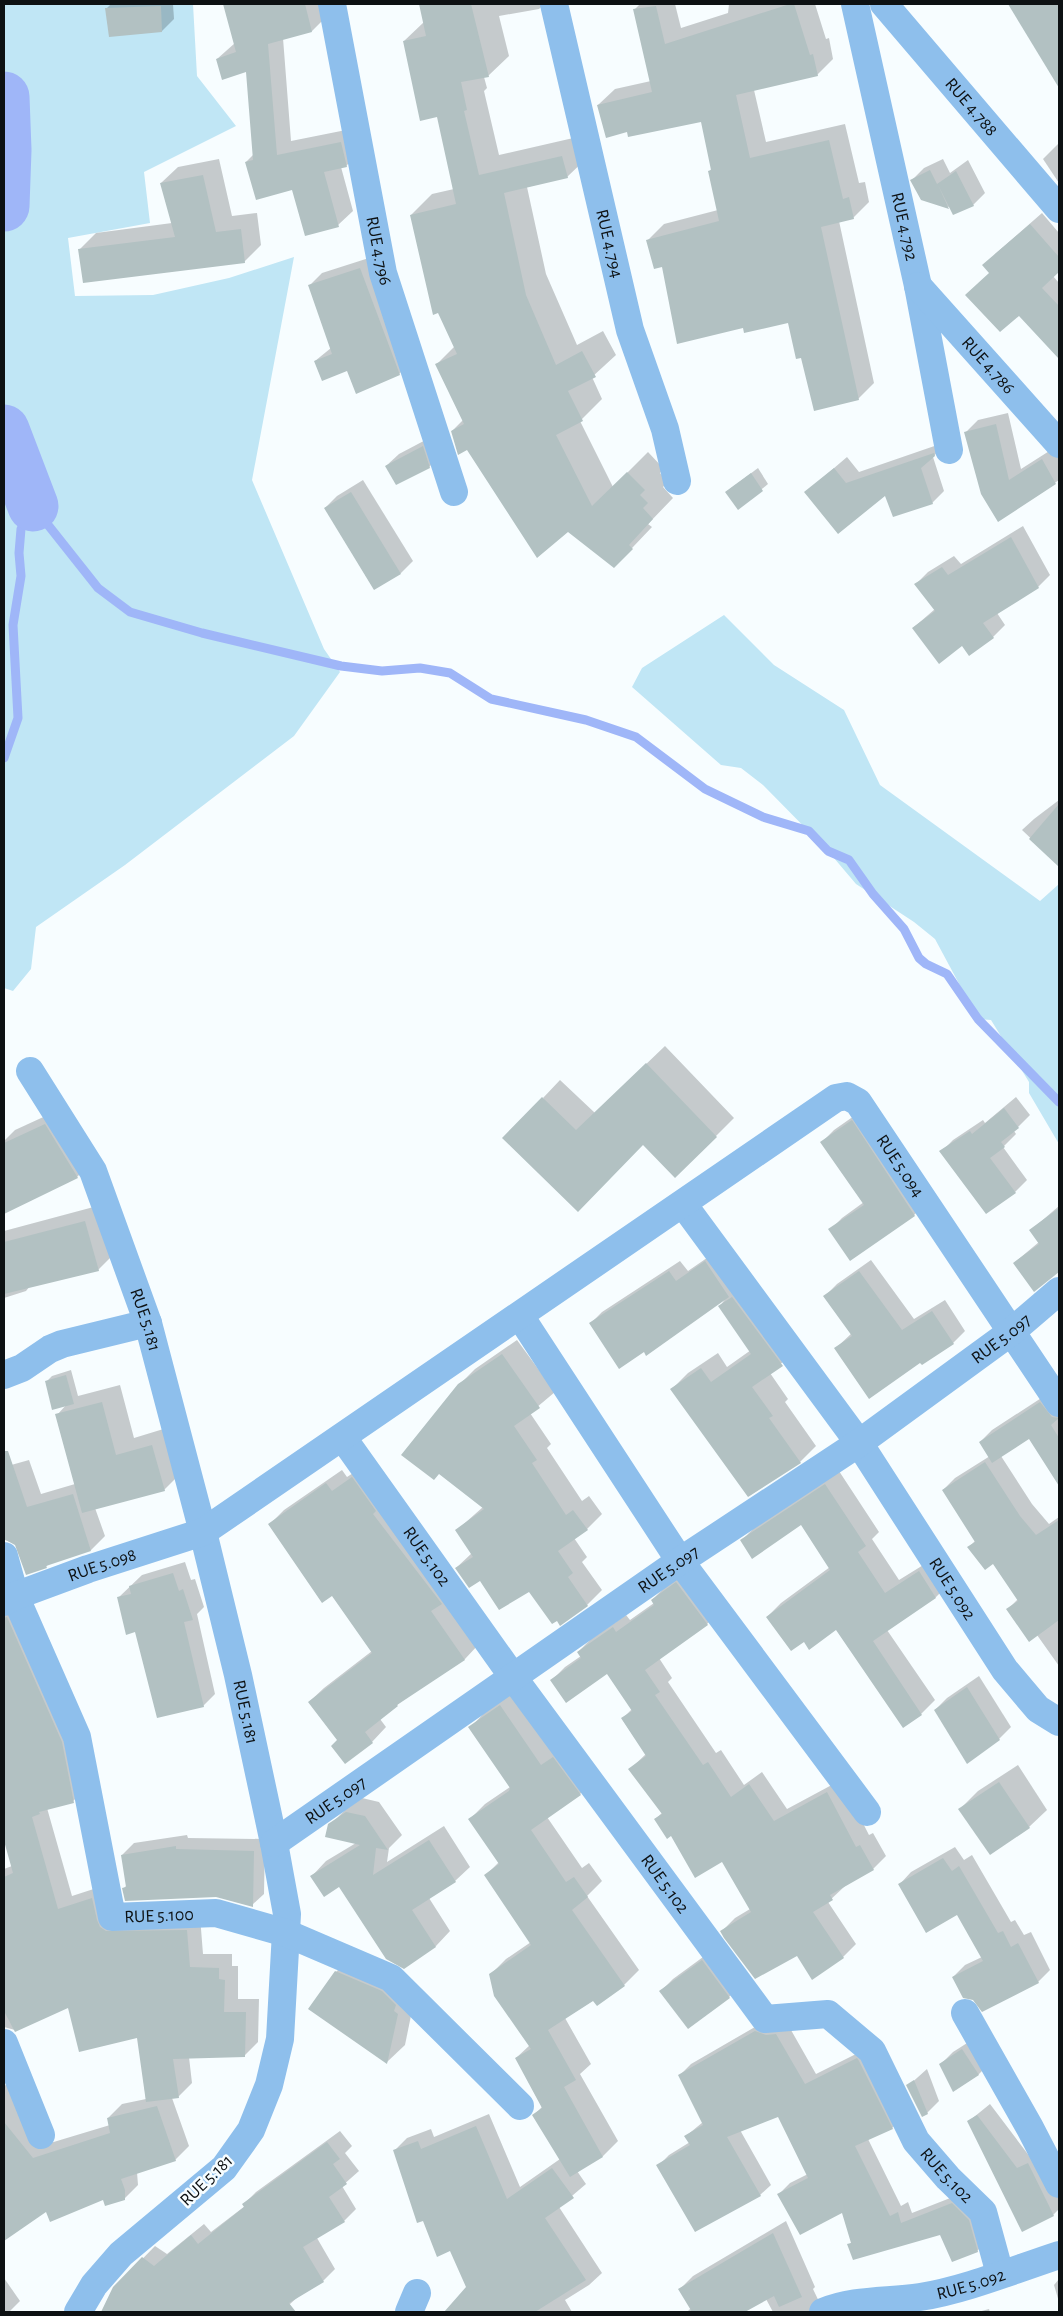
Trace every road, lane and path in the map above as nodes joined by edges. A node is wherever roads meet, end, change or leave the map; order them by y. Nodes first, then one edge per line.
1 (332, 4) edge
2 (554, 4) edge
3 (855, 4) edge
4 (884, 4) edge
5 (1059, 209) edge
6 (918, 286) junction
7 (1059, 444) edge
8 (949, 450) dead end
9 (677, 481) dead end
10 (454, 492) dead end
11 (30, 1071) dead end
12 (683, 1204) junction
13 (1059, 1291) edge
14 (520, 1316) junction
15 (148, 1322) junction
16 (1011, 1332) junction
17 (4, 1375) edge
18 (1059, 1403) edge
19 (343, 1438) junction
20 (859, 1443) junction
21 (203, 1532) junction
22 (4, 1556) edge
23 (680, 1561) junction
24 (10, 1599) edge
25 (513, 1677) junction
26 (1059, 1722) edge
27 (868, 1812) dead end
28 (274, 1843) junction
29 (286, 1933) junction
30 (965, 2013) dead end
31 (4, 2043) edge
32 (520, 2106) dead end
33 (41, 2135) dead end
34 (1059, 2184) edge
35 (1059, 2255) edge
36 (1000, 2274) junction
37 (78, 2312) edge
38 (823, 2312) edge

1 - 10 street, RUE 4.796
2 - 9 street, RUE 4.794
3 - 6 street, RUE 4.792
4 - 5 street, RUE 4.788
6 - 7 street, RUE 4.786
6 - 8 street, RUE 4.792
11 - 15 street, RUE 5.181
12 - 14 street, RUE 5.094
12 - 16 street, RUE 5.094
12 - 20 street, RUE 5.092
13 - 16 street, RUE 5.097
14 - 19 street, RUE 5.098
14 - 23 street
15 - 17 street
15 - 21 street, RUE 5.181
16 - 18 street, RUE 5.094
16 - 20 street, RUE 5.097
19 - 21 street, RUE 5.098
19 - 25 street, RUE 5.102
20 - 23 street, RUE 5.097
20 - 26 street, RUE 5.092
21 - 24 street, RUE 5.098
21 - 28 street, RUE 5.181
22 - 24 street, RUE 5.100
23 - 25 street, RUE 5.097
23 - 27 street
24 - 29 street, RUE 5.100
25 - 28 street, RUE 5.097
25 - 36 street, RUE 5.102
28 - 29 street, RUE 5.181
29 - 32 street, RUE 5.100
29 - 37 street, RUE 5.181
30 - 34 street
31 - 33 street
35 - 36 street, RUE 5.092
36 - 38 street, RUE 5.092

